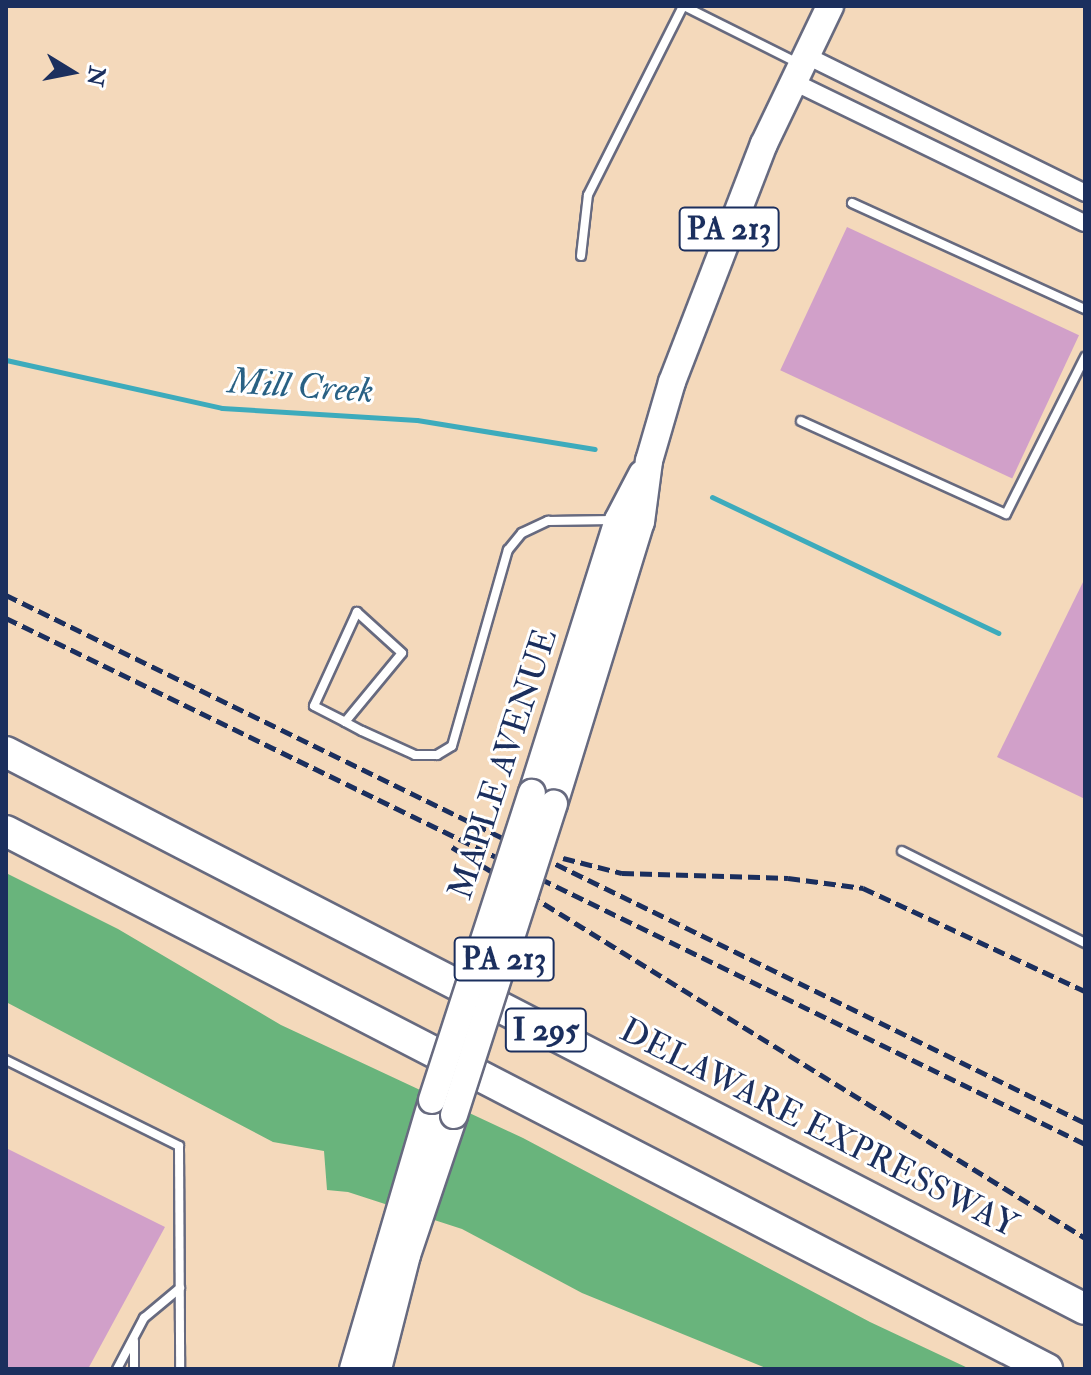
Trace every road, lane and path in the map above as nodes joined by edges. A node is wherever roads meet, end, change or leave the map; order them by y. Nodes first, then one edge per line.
1 (683, 6) edge
2 (830, 6) edge
3 (801, 68) junction
4 (1085, 193) edge
5 (852, 203) dead end
6 (1085, 223) edge
7 (581, 256) dead end
8 (1085, 309) edge
9 (1085, 357) edge
10 (801, 421) dead end
11 (649, 461) junction
12 (618, 520) junction
13 (345, 722) junction
14 (6, 752) edge
15 (543, 799) junction
16 (6, 831) edge
17 (902, 851) dead end
18 (1085, 943) edge
19 (6, 1060) edge
20 (443, 1107) junction
21 (180, 1288) junction
22 (1085, 1309) edge
23 (134, 1336) junction
24 (117, 1369) edge
25 (134, 1369) edge
26 (180, 1369) edge
27 (353, 1369) edge
28 (378, 1369) edge
29 (1047, 1369) edge

1 - 3 lane
1 - 7 lane
2 - 3 main road, MAPLE AVENUE / PA 213
3 - 4 street
3 - 6 street
3 - 11 main road, MAPLE AVENUE / PA 213
5 - 8 lane
9 - 10 lane
11 - 12 main road, MAPLE AVENUE / PA 213
11 - 15 main road, MAPLE AVENUE / PA 213
12 - 13 lane
12 - 15 main road, MAPLE AVENUE / PA 213
13 - 13 lane
14 - 22 highway, DELAWARE EXPRESSWAY / I 295
15 - 20 main road, MAPLE AVENUE / PA 213, bridge
16 - 29 highway, I 295
17 - 18 lane
19 - 21 lane
20 - 27 main road, MAPLE AVENUE / PA 213
20 - 28 main road, MAPLE AVENUE / PA 213
21 - 23 lane
21 - 26 lane
23 - 24 lane
23 - 25 lane

